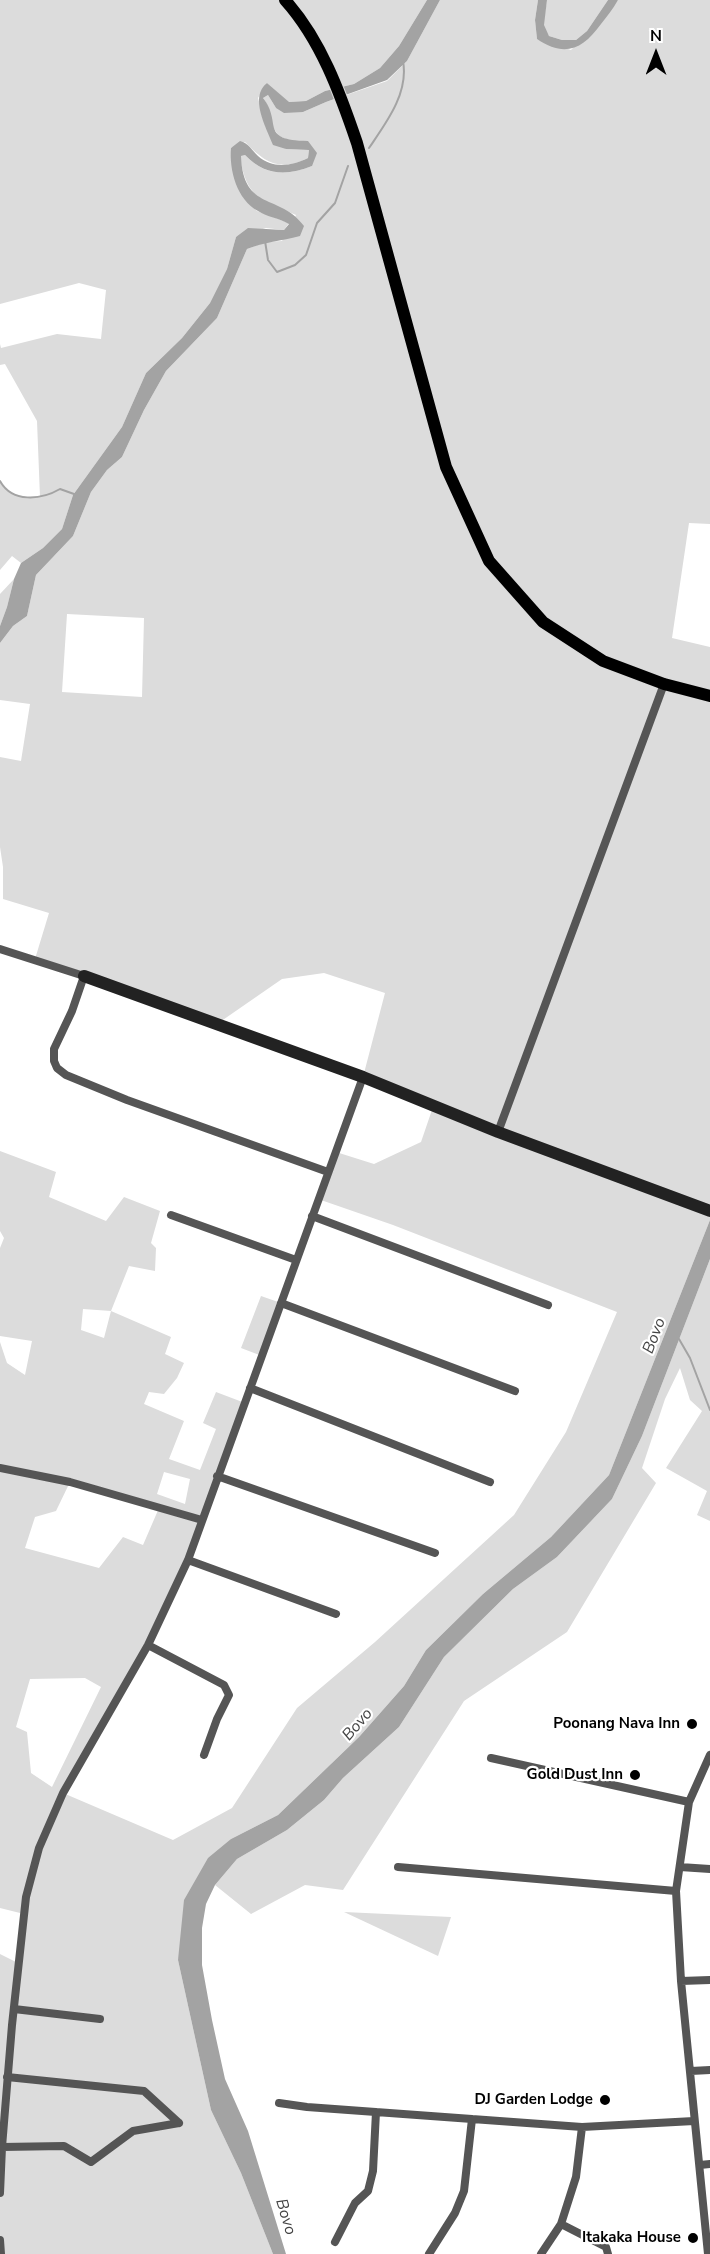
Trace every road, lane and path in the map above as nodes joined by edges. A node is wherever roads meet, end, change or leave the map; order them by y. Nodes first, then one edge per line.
1 (285, 0) edge
2 (664, 684) junction
3 (710, 696) edge
4 (0, 949) edge
5 (84, 976) junction
6 (363, 1077) junction
7 (498, 1132) junction
8 (328, 1172) junction
9 (705, 1209) edge
10 (171, 1215) dead end
11 (312, 1216) junction
12 (296, 1260) junction
13 (280, 1303) junction
14 (548, 1305) dead end
15 (250, 1388) junction
16 (515, 1391) dead end
17 (0, 1468) edge
18 (217, 1476) junction
19 (490, 1482) dead end
20 (202, 1520) junction
21 (435, 1553) dead end
22 (188, 1560) junction
23 (336, 1614) dead end
24 (148, 1645) junction
25 (204, 1755) dead end
26 (710, 1755) edge
27 (491, 1758) dead end
28 (689, 1802) junction
29 (680, 1867) junction
30 (398, 1868) dead end
31 (710, 1869) edge
32 (676, 1891) junction
33 (710, 1980) edge
34 (681, 1982) junction
35 (14, 2009) junction
36 (100, 2019) dead end
37 (710, 2070) edge
38 (691, 2071) junction
39 (7, 2077) junction
40 (279, 2103) dead end
41 (376, 2112) junction
42 (472, 2119) junction
43 (694, 2121) junction
44 (582, 2127) junction
45 (2, 2146) junction
46 (710, 2164) edge
47 (700, 2165) junction
48 (0, 2193) edge
49 (561, 2224) junction
50 (0, 2240) edge
51 (335, 2242) dead end
52 (1, 2254) edge
53 (429, 2254) edge
54 (541, 2254) edge
55 (608, 2254) edge
56 (708, 2254) edge

1 - 2 main road
2 - 3 main road
2 - 7 street
4 - 5 street
5 - 6 street
5 - 8 street
6 - 7 street
6 - 8 street
7 - 9 street
8 - 11 street
10 - 12 street
11 - 12 street
11 - 14 street
12 - 13 street
13 - 15 street
13 - 16 street
15 - 18 street
15 - 19 street
17 - 20 street
18 - 20 street
18 - 21 street
20 - 22 street
22 - 23 street
22 - 24 street
24 - 25 street
24 - 35 street
26 - 28 street
27 - 28 street
28 - 29 street
29 - 31 street
29 - 32 street
30 - 32 street
32 - 34 street
33 - 34 street
34 - 38 street
35 - 36 street
35 - 39 street
37 - 38 street
38 - 43 street
39 - 45 street
39 - 45 street
40 - 41 street
41 - 42 street
41 - 51 street
42 - 44 street
42 - 53 street
43 - 44 street
43 - 47 street
44 - 49 street
45 - 48 street
46 - 47 street
47 - 56 street
49 - 54 street
49 - 55 street
50 - 52 street

